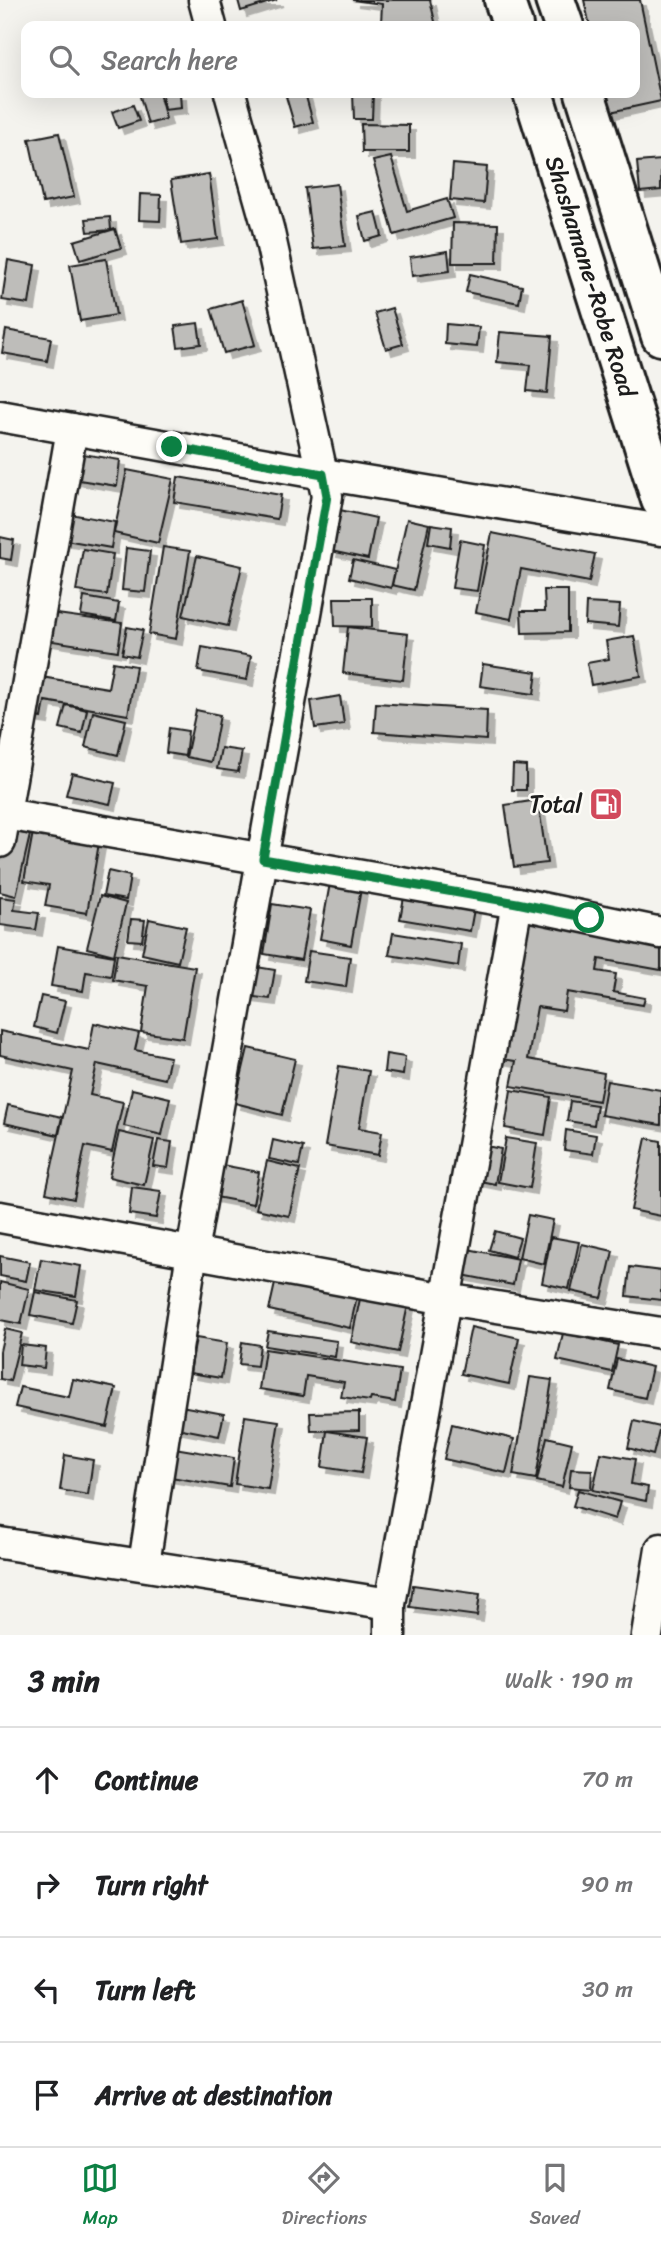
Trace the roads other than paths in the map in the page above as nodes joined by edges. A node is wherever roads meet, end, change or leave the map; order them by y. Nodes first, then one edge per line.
1 (204, 0) edge
2 (504, 0) edge
3 (555, 0) edge
4 (210, 21) edge
5 (511, 21) edge
6 (562, 21) edge
7 (231, 98) edge
8 (535, 98) edge
9 (586, 98) edge
10 (661, 336) edge
11 (0, 416) edge
12 (72, 429) junction
13 (323, 474) junction
14 (661, 500) edge
15 (661, 530) edge
16 (2, 823) edge
17 (263, 859) junction
18 (517, 903) junction
19 (661, 933) edge
20 (0, 1217) edge
21 (192, 1252) junction
22 (446, 1299) junction
23 (661, 1333) edge
24 (0, 1543) edge
25 (661, 1549) edge
26 (144, 1564) junction
27 (390, 1604) junction
28 (390, 1635) edge
29 (647, 1635) edge

1 - 4 street
2 - 5 main road
3 - 6 main road
7 - 13 street
8 - 14 main road, Shashamane-Robe Road
9 - 10 main road, Shashamane-Robe Road
11 - 12 street
12 - 13 street
12 - 16 street
13 - 15 street
13 - 17 street
16 - 17 street
17 - 18 street
17 - 21 street
18 - 19 street
18 - 22 street
20 - 21 street
21 - 22 street
21 - 26 street
22 - 23 street
22 - 27 street
24 - 26 street
25 - 29 street
26 - 27 street
27 - 28 street

